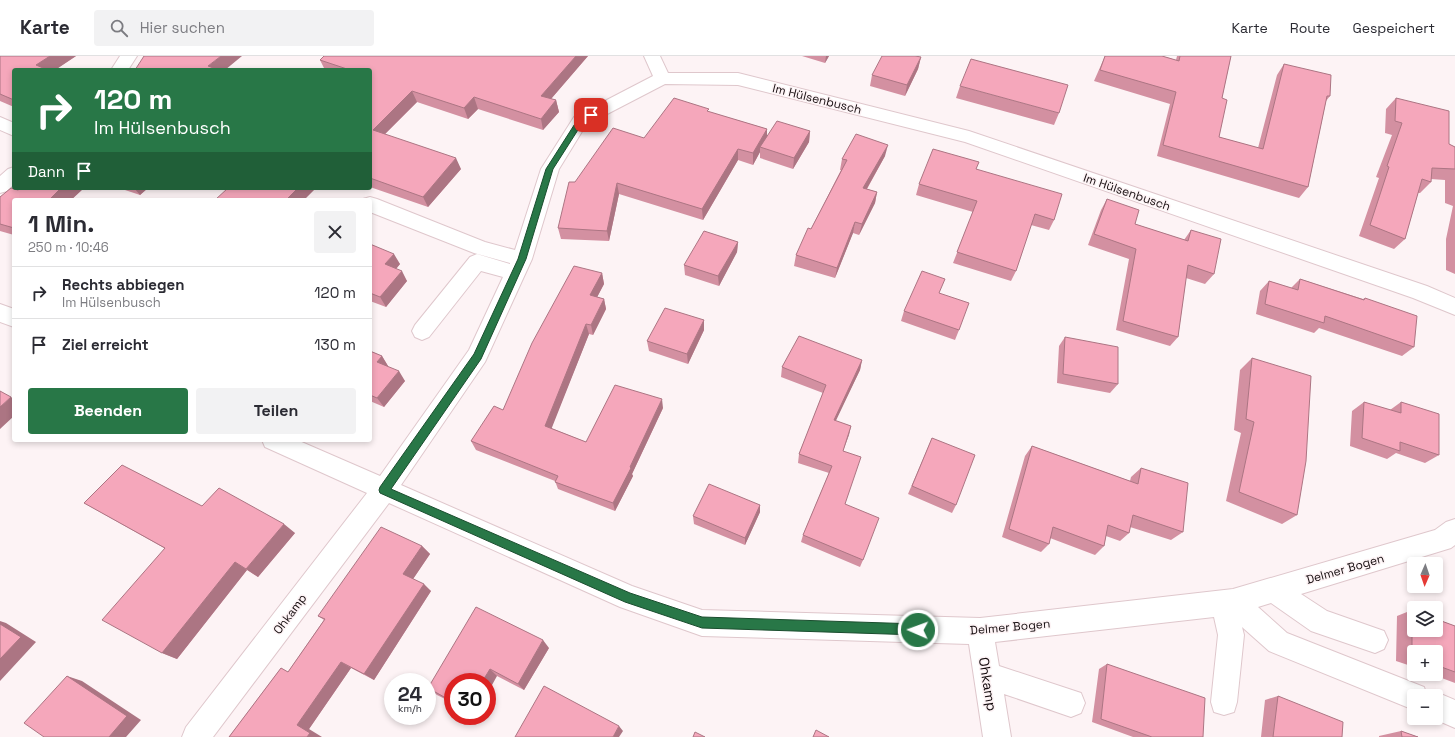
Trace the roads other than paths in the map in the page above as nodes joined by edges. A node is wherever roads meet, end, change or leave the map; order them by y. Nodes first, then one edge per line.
1 (129, 56) edge
2 (652, 56) edge
3 (120, 68) edge
4 (662, 78) junction
5 (0, 123) edge
6 (12, 129) edge
7 (12, 176) edge
8 (0, 186) edge
9 (372, 205) edge
10 (519, 266) junction
11 (1455, 307) edge
12 (0, 312) edge
13 (12, 318) edge
14 (422, 331) dead end
15 (277, 442) edge
16 (384, 490) junction
17 (1455, 530) edge
18 (1273, 590) junction
19 (1228, 602) junction
20 (980, 632) junction
21 (1375, 640) dead end
22 (987, 674) junction
23 (1407, 694) edge
24 (1224, 702) dead end
25 (1071, 703) dead end
26 (1443, 709) edge
27 (1455, 714) edge
28 (196, 737) edge
29 (997, 737) edge

1 - 3 street
2 - 4 street
4 - 10 street, Im Hülsenbusch
4 - 11 street, Im Hülsenbusch
5 - 6 street
7 - 8 street
9 - 10 street
10 - 14 street
10 - 16 street, Im Hülsenbusch
12 - 13 street
15 - 16 street, Delmer Bogen
16 - 20 street, Delmer Bogen
16 - 28 street, Ohkamp
17 - 18 street, Delmer Bogen
18 - 19 street, Delmer Bogen
18 - 21 street
19 - 20 street, Delmer Bogen
19 - 23 street
19 - 24 street
20 - 22 street, Ohkamp
22 - 25 street
22 - 29 street, Ohkamp
26 - 27 street

